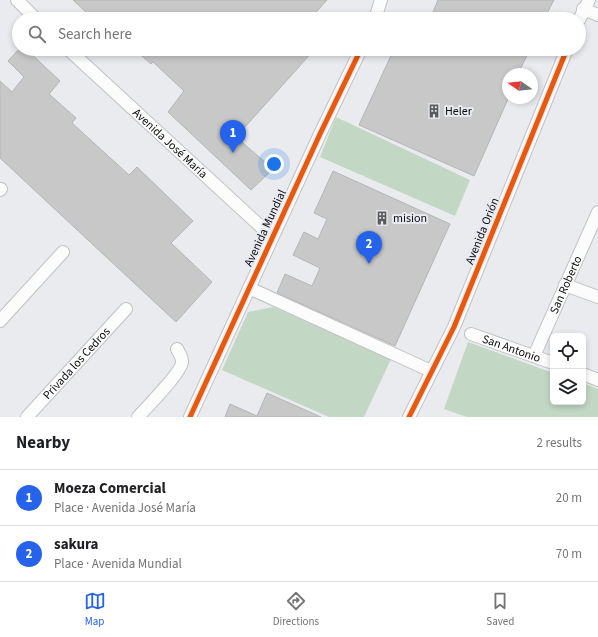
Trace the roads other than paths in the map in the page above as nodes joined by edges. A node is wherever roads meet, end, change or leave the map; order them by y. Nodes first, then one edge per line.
1 (16, 0) edge
2 (381, 0) edge
3 (584, 10) edge
4 (29, 12) edge
5 (377, 12) edge
6 (598, 15) edge
7 (76, 56) edge
8 (358, 56) edge
9 (564, 56) edge
10 (598, 212) edge
11 (272, 237) junction
12 (63, 252) dead end
13 (565, 285) junction
14 (249, 288) junction
15 (598, 297) edge
16 (126, 309) dead end
17 (0, 321) edge
18 (471, 334) dead end
19 (177, 349) dead end
20 (534, 356) junction
21 (550, 362) edge
22 (431, 372) junction
23 (586, 375) edge
24 (598, 380) edge
25 (26, 417) edge
26 (138, 417) edge
27 (190, 417) edge
28 (409, 417) edge

1 - 4 street
2 - 5 street
3 - 6 street
7 - 11 street, Avenida José María
8 - 11 street, Avenida Mundial
9 - 22 street, Avenida Orión
10 - 13 street, San Roberto
11 - 14 street, Avenida Mundial
12 - 17 street
13 - 15 street
13 - 20 street, San Roberto
14 - 22 street
14 - 27 street, Avenida Mundial
16 - 25 street, Privada los Cedros
18 - 20 street, San Antonio
19 - 26 street
20 - 21 street, San Antonio
22 - 28 street, Avenida Orión
23 - 24 street

